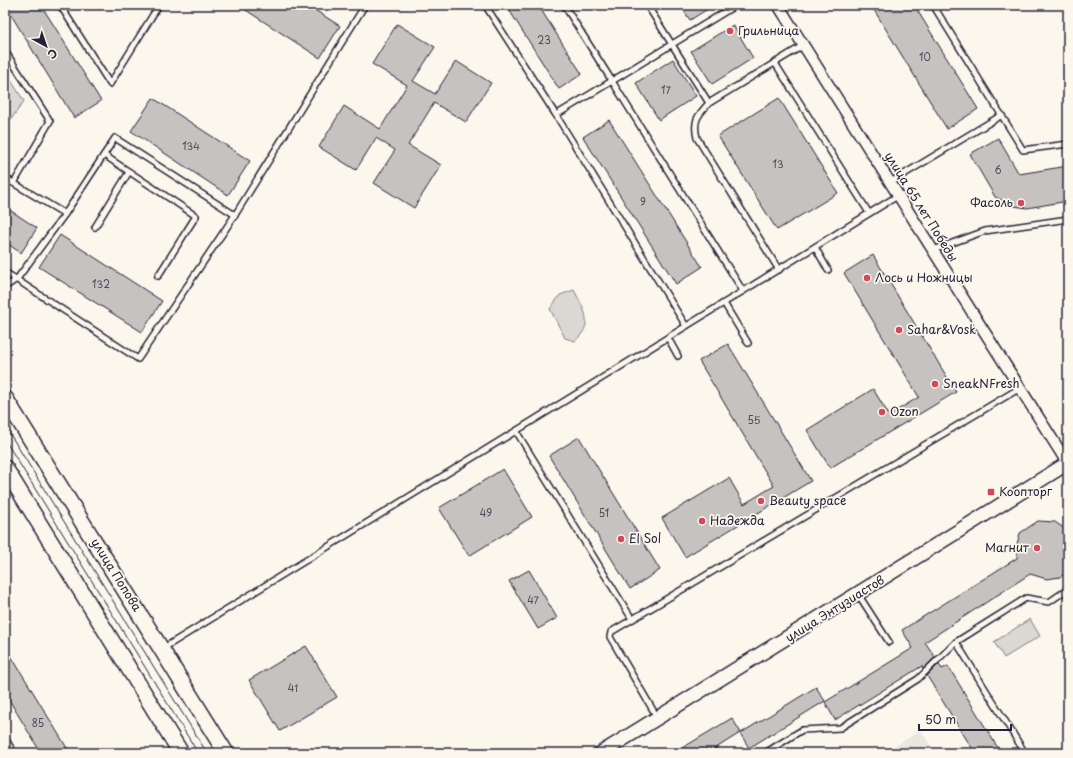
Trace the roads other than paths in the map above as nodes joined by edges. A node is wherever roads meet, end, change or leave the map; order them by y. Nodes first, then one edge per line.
1 (60, 5) edge
2 (158, 5) edge
3 (365, 5) edge
4 (485, 5) edge
5 (564, 5) edge
6 (647, 5) edge
7 (736, 5) edge
8 (778, 5) edge
9 (933, 5) edge
10 (672, 45) junction
11 (804, 45) junction
12 (5, 51) edge
13 (775, 63) junction
14 (612, 81) junction
15 (709, 103) junction
16 (556, 115) junction
17 (1002, 115) junction
18 (1068, 144) edge
19 (104, 155) junction
20 (129, 172) junction
21 (5, 178) edge
22 (891, 182) junction
23 (14, 183) junction
24 (899, 195) junction
25 (869, 213) junction
26 (65, 214) junction
27 (235, 215) junction
28 (1068, 219) edge
29 (95, 227) dead end
30 (815, 247) junction
31 (933, 250) junction
32 (778, 270) junction
33 (828, 270) dead end
34 (5, 272) edge
35 (158, 276) dead end
36 (17, 279) junction
37 (5, 287) edge
38 (743, 291) junction
39 (724, 303) junction
40 (686, 326) junction
41 (668, 338) junction
42 (748, 343) dead end
43 (678, 356) dead end
44 (1020, 388) junction
45 (5, 398) edge
46 (516, 431) junction
47 (1068, 464) edge
48 (5, 468) edge
49 (1068, 589) edge
50 (858, 594) junction
51 (632, 619) junction
52 (889, 642) dead end
53 (956, 642) junction
54 (162, 649) junction
55 (658, 718) junction
56 (5, 738) edge
57 (14, 753) edge
58 (181, 753) edge
59 (226, 753) edge
60 (601, 753) edge
61 (765, 753) edge
62 (1025, 753) edge

1 - 2 lane
3 - 27 lane
4 - 16 lane
5 - 14 lane
6 - 10 lane
7 - 10 lane
8 - 11 street, улица 65 лет Победы
9 - 17 lane
10 - 14 lane
10 - 15 lane
11 - 13 lane
11 - 22 street, улица 65 лет Победы
12 - 23 lane
13 - 15 lane
13 - 25 lane
14 - 16 lane
14 - 38 lane
15 - 32 lane
16 - 40 lane
17 - 18 lane
17 - 22 lane
19 - 20 lane
19 - 26 lane
19 - 27 lane
20 - 29 lane
20 - 35 lane
21 - 23 lane
22 - 24 street, улица 65 лет Победы
23 - 26 lane
24 - 25 lane
24 - 31 street, улица 65 лет Победы
25 - 30 lane
26 - 36 lane
27 - 36 lane
28 - 31 lane
30 - 32 lane
30 - 33 lane
31 - 44 street, улица 65 лет Победы
32 - 38 lane
34 - 36 lane
36 - 37 lane
38 - 39 lane
39 - 40 lane
39 - 42 lane
40 - 41 lane
41 - 43 lane
41 - 46 lane
44 - 47 street, улица 65 лет Победы
44 - 51 lane
45 - 54 main road, улица Попова
46 - 51 lane
46 - 54 lane
47 - 50 street, улица Энтузиастов
48 - 58 main road
49 - 53 lane
50 - 52 lane
50 - 55 street, улица Энтузиастов
51 - 55 lane
53 - 61 lane
53 - 62 lane
54 - 59 main road, улица Попова
55 - 60 street, улица Энтузиастов
56 - 57 lane

